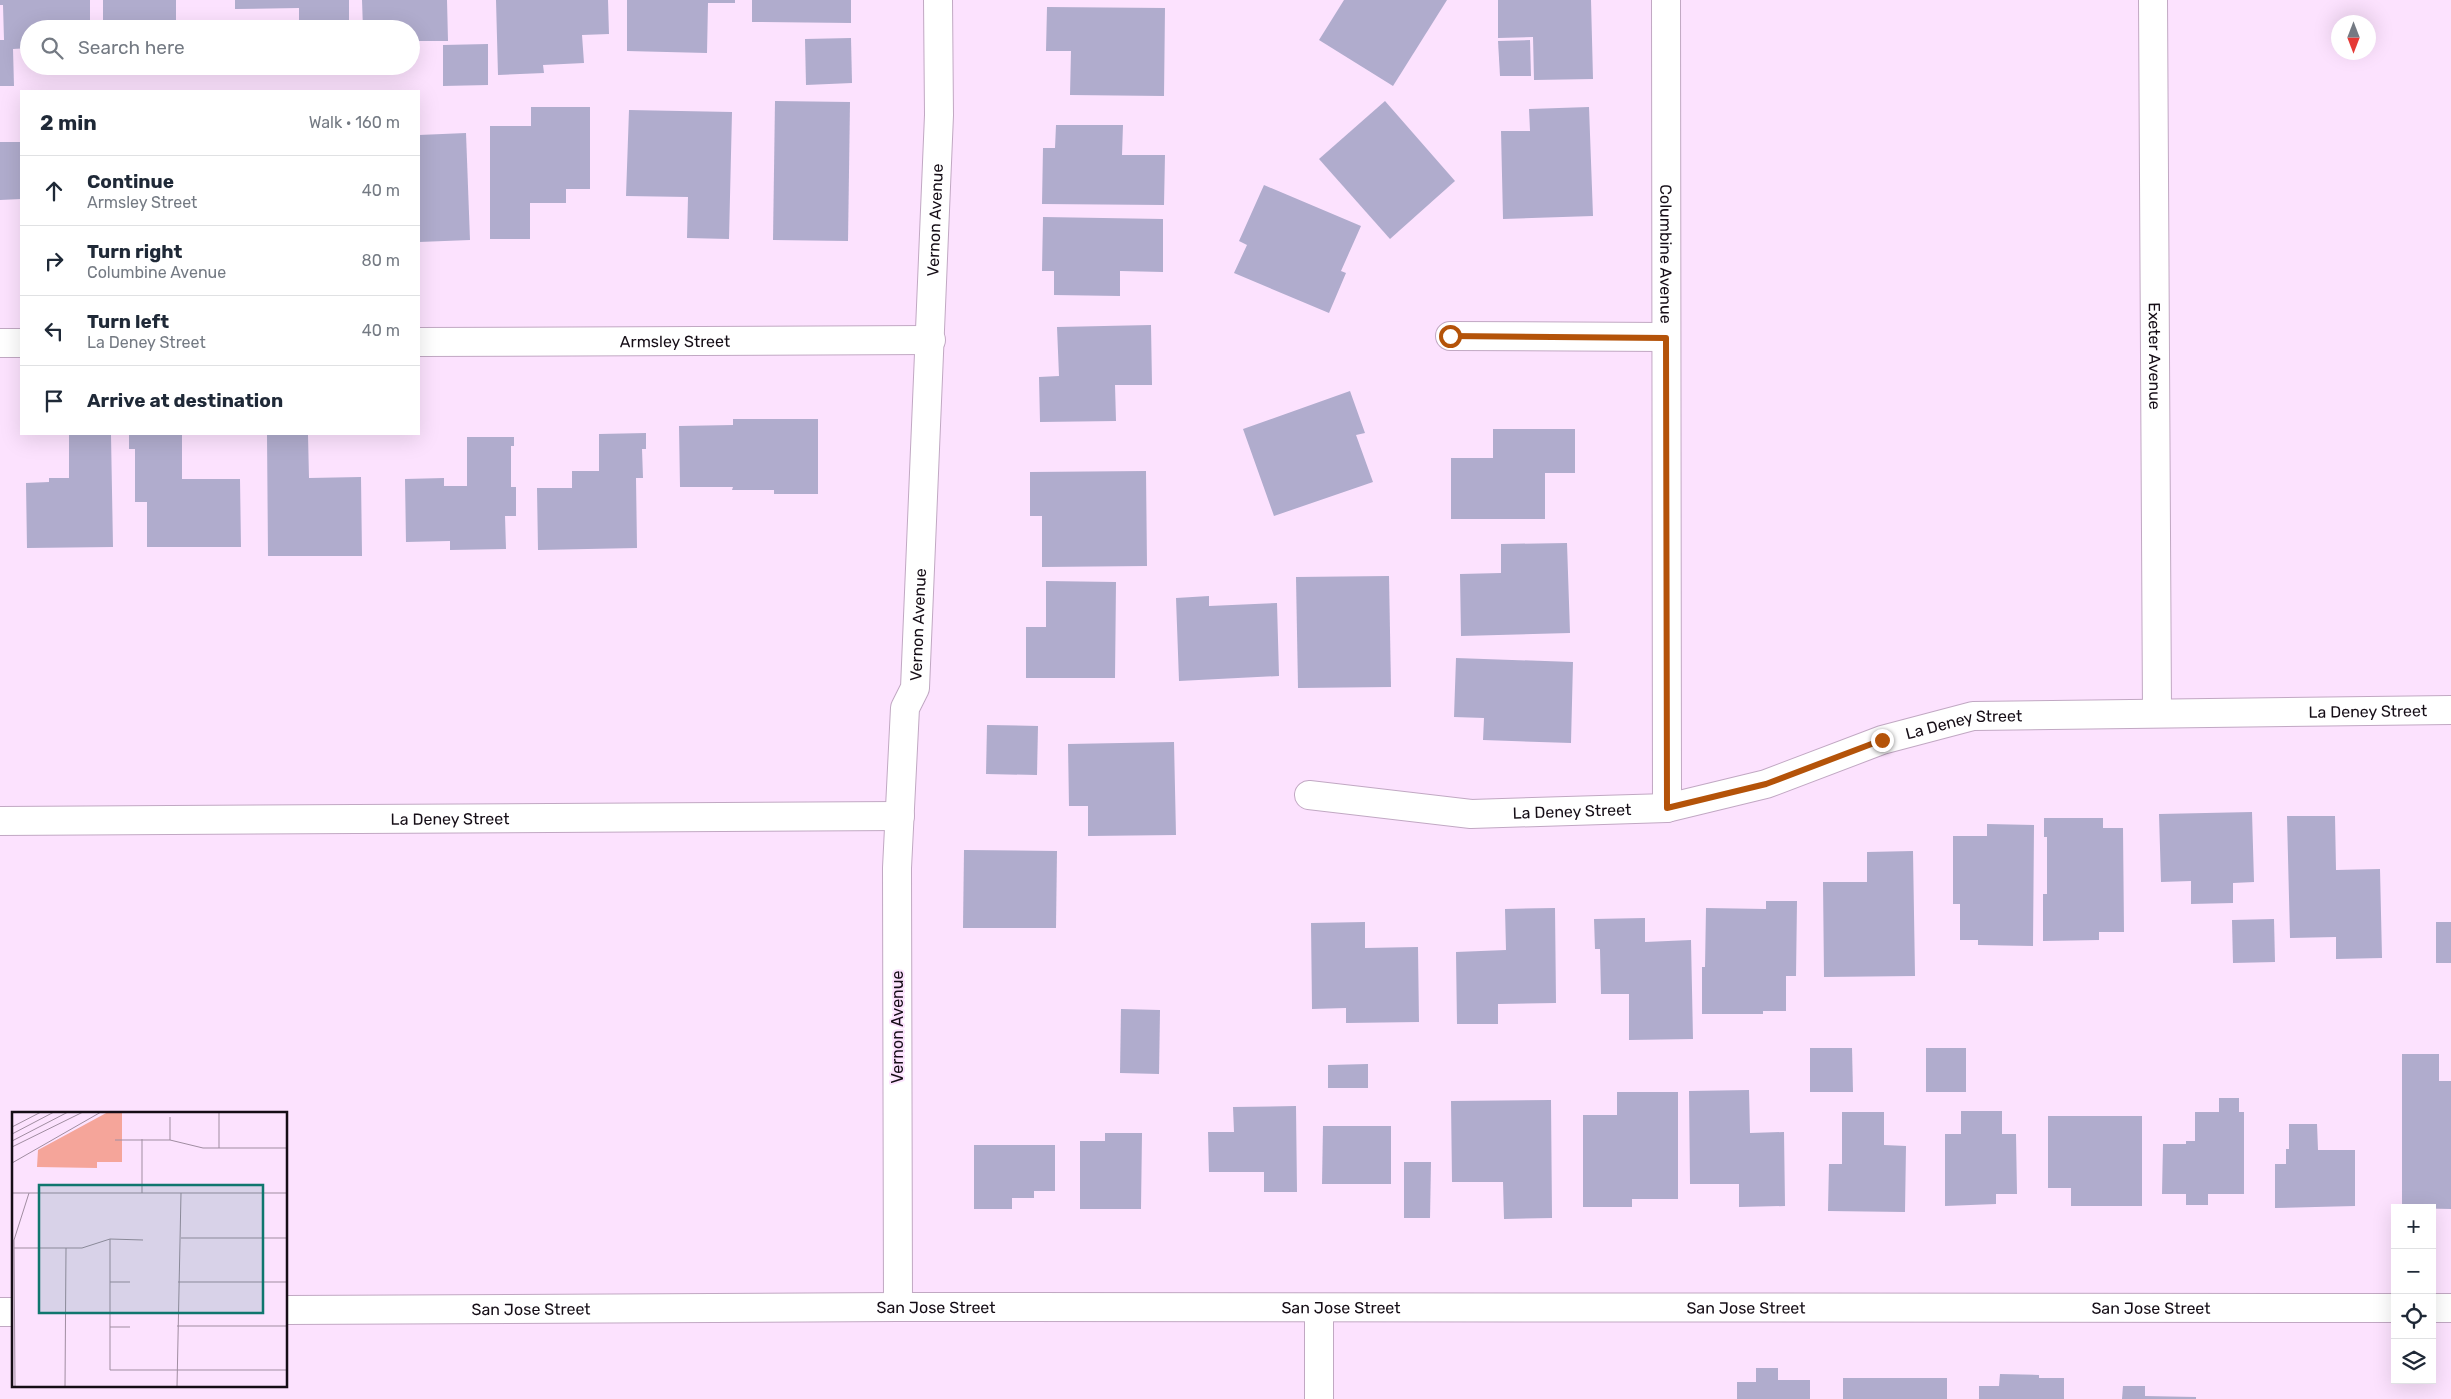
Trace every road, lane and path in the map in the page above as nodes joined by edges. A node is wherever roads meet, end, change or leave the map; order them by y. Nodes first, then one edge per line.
1 (938, 0) edge
2 (1666, 0) edge
3 (2153, 0) edge
4 (1450, 336) dead end
5 (1666, 338) junction
6 (931, 340) junction
7 (420, 342) edge
8 (0, 343) edge
9 (20, 343) edge
10 (2451, 710) edge
11 (2156, 712) junction
12 (1309, 795) dead end
13 (1667, 808) junction
14 (900, 816) junction
15 (0, 821) edge
16 (898, 1307) junction
17 (1319, 1308) junction
18 (2391, 1308) edge
19 (2436, 1308) edge
20 (2451, 1308) edge
21 (288, 1310) edge
22 (1319, 1399) edge

1 - 6 street, Vernon Avenue
2 - 5 street, Columbine Avenue
3 - 11 street, Exeter Avenue
4 - 5 street
5 - 13 street, Columbine Avenue
6 - 7 street, Armsley Street
6 - 14 street, Vernon Avenue
8 - 9 street
10 - 11 street, La Deney Street
11 - 13 street, La Deney Street
12 - 13 street, La Deney Street
14 - 15 street, La Deney Street
14 - 16 street, Vernon Avenue
16 - 17 street, San Jose Street
16 - 21 street, San Jose Street
17 - 18 street, San Jose Street
17 - 22 street
19 - 20 street

